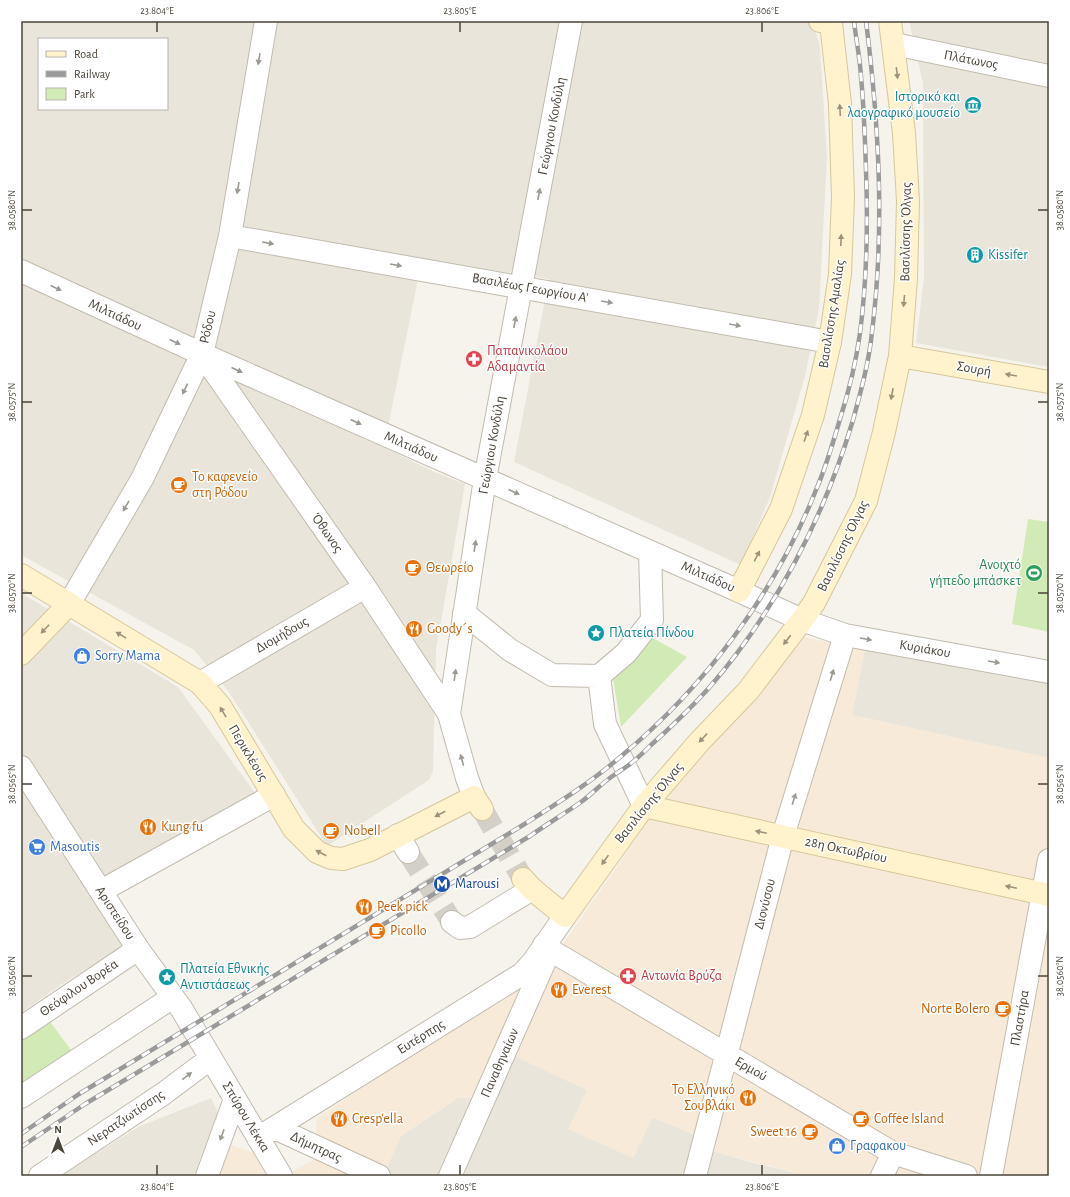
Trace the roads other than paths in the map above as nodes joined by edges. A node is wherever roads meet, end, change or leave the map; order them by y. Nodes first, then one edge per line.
1 (266, 21) edge
2 (571, 21) edge
3 (890, 21) edge
4 (827, 22) edge
5 (894, 44) junction
6 (1049, 76) edge
7 (230, 236) junction
8 (21, 271) edge
9 (522, 286) junction
10 (830, 342) junction
11 (202, 354) junction
12 (900, 356) junction
13 (1049, 382) edge
14 (485, 479) junction
15 (650, 552) junction
16 (21, 575) edge
17 (365, 587) junction
18 (739, 591) junction
19 (69, 604) junction
20 (464, 612) junction
21 (802, 620) junction
22 (845, 635) junction
23 (21, 654) edge
24 (1049, 672) edge
25 (599, 676) junction
26 (200, 683) junction
27 (449, 714) junction
28 (21, 767) edge
29 (274, 795) junction
30 (478, 803) joint
31 (644, 806) junction
32 (783, 836) junction
33 (1049, 860) edge
34 (101, 891) junction
35 (1046, 894) edge
36 (565, 916) junction
37 (452, 922) tunnel mouth
38 (547, 947) junction
39 (138, 949) junction
40 (173, 997) junction
41 (21, 1028) edge
42 (726, 1055) junction
43 (211, 1058) junction
44 (21, 1097) edge
45 (236, 1099) junction
46 (267, 1133) junction
47 (894, 1153) junction
48 (40, 1176) edge
49 (207, 1176) edge
50 (282, 1176) edge
51 (379, 1176) edge
52 (450, 1176) edge
53 (695, 1176) edge
54 (882, 1176) edge
55 (966, 1176) edge
56 (991, 1176) edge

1 -> 7 street, Ρόδου
9 -> 2 street, Γεώργιου Κονδύλη
3 - 5 street, Βασιλίσσης Όλγας
10 -> 4 street, Βασιλίσσης Αμαλίας
5 - 6 street, Πλάτωνος
5 -> 12 street, Βασιλίσσης Όλγας
7 -> 9 street, Βασιλέως Γεωργίου Α'
7 - 11 street, Ρόδου
8 -> 11 street, Μιλτιάδου
9 -> 10 street, Βασιλέως Γεωργίου Α'
14 -> 9 street, Γεώργιου Κονδύλη
18 -> 10 street, Βασιλίσσης Αμαλίας
11 -> 14 street, Μιλτιάδου
11 - 17 street, Όθωνος
11 -> 19 street, Ρόδου
13 -> 12 street, Σουρή
12 -> 21 street, Βασιλίσσης Όλγας
14 -> 15 street, Μιλτιάδου
20 -> 14 street, Γεώργιου Κονδύλη
15 - 18 street, Μιλτιάδου
15 - 25 street
16 - 19 street, Περικλέους
17 - 26 street, Διομήδους
17 - 27 street, Όθωνος
18 - 21 street, Μιλτιάδου
19 -> 23 street
26 -> 19 street, Περικλέους
20 - 25 street
27 -> 20 street, Γεώργιου Κονδύλη
21 - 22 street, Κυριάκου
21 -> 31 street, Βασιλίσσης Όλγας
22 -> 24 street, Κυριάκου
32 -> 22 street, Διονύσου
25 - 31 street
29 -> 26 street, Περικλέους
30 -> 27 street, Γεώργιου Κονδύλη
28 - 34 street, Αριστείδου
30 -> 29 street, Περικλέους
29 - 34 street
32 -> 31 street, 28η Οκτωβρίου
31 -> 36 street, Βασιλίσσης Όλγας
35 -> 32 street, 28η Οκτωβρίου
32 - 42 street, Διονύσου
33 - 35 street, Πλαστήρα
34 - 39 street, Αριστείδου
35 - 56 street, Πλαστήρα
36 - 37 street
36 - 38 street, Ευτέρπης
38 - 42 street, Ερμού
38 - 46 street, Ευτέρπης
38 - 52 street, Παναθηναίων
39 - 40 street, Αριστείδου
39 - 41 street, Θεόφιλου Βορέα
40 - 43 street, Αριστείδου
40 - 44 street
42 - 47 street, Ερμού
42 - 53 street, Διονύσου
43 - 45 street, Σπύρου Λέκκα
48 -> 43 street, Νερατζιωτίσσης
45 - 46 street, Σπύρου Λέκκα
45 -> 49 street
46 - 50 street, Σπύρου Λέκκα
46 - 51 street, Δήμητρας
47 - 54 street
47 - 55 street, Ερμού

